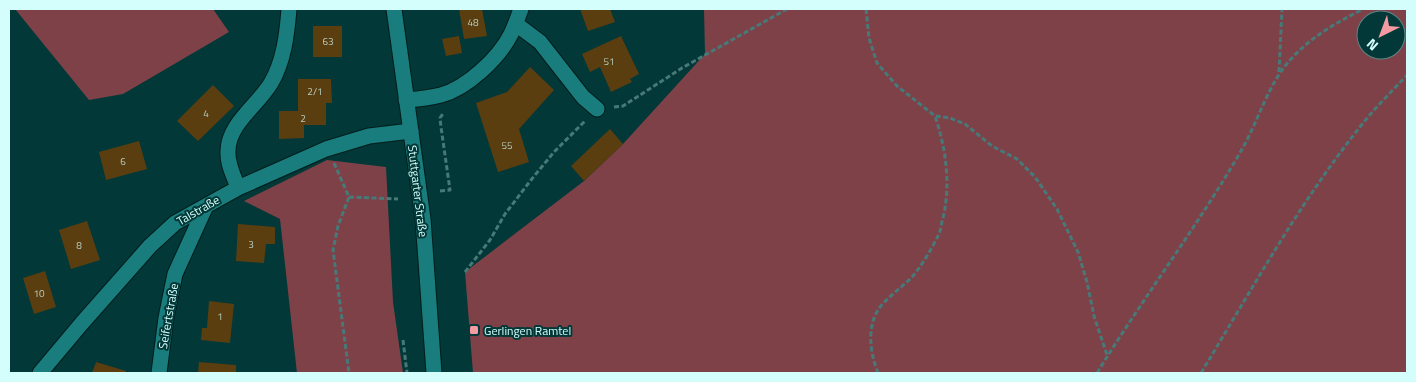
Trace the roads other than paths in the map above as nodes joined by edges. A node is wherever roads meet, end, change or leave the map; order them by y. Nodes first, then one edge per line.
1 (289, 9) edge
2 (394, 9) edge
3 (521, 9) edge
4 (516, 24) junction
5 (406, 100) junction
6 (597, 108) road end
7 (411, 131) junction
8 (238, 188) junction
9 (206, 206) junction
10 (40, 373) edge
11 (159, 373) edge
12 (434, 373) edge

1 - 8 street
2 - 5 street, Stuttgarter Straße
3 - 4 street
4 - 5 street
4 - 6 street
5 - 7 street, Stuttgarter Straße
7 - 8 street, Talstraße
7 - 12 street, Stuttgarter Straße
8 - 9 street, Talstraße
9 - 10 street, Talstraße
9 - 11 street, Seifertstraße

